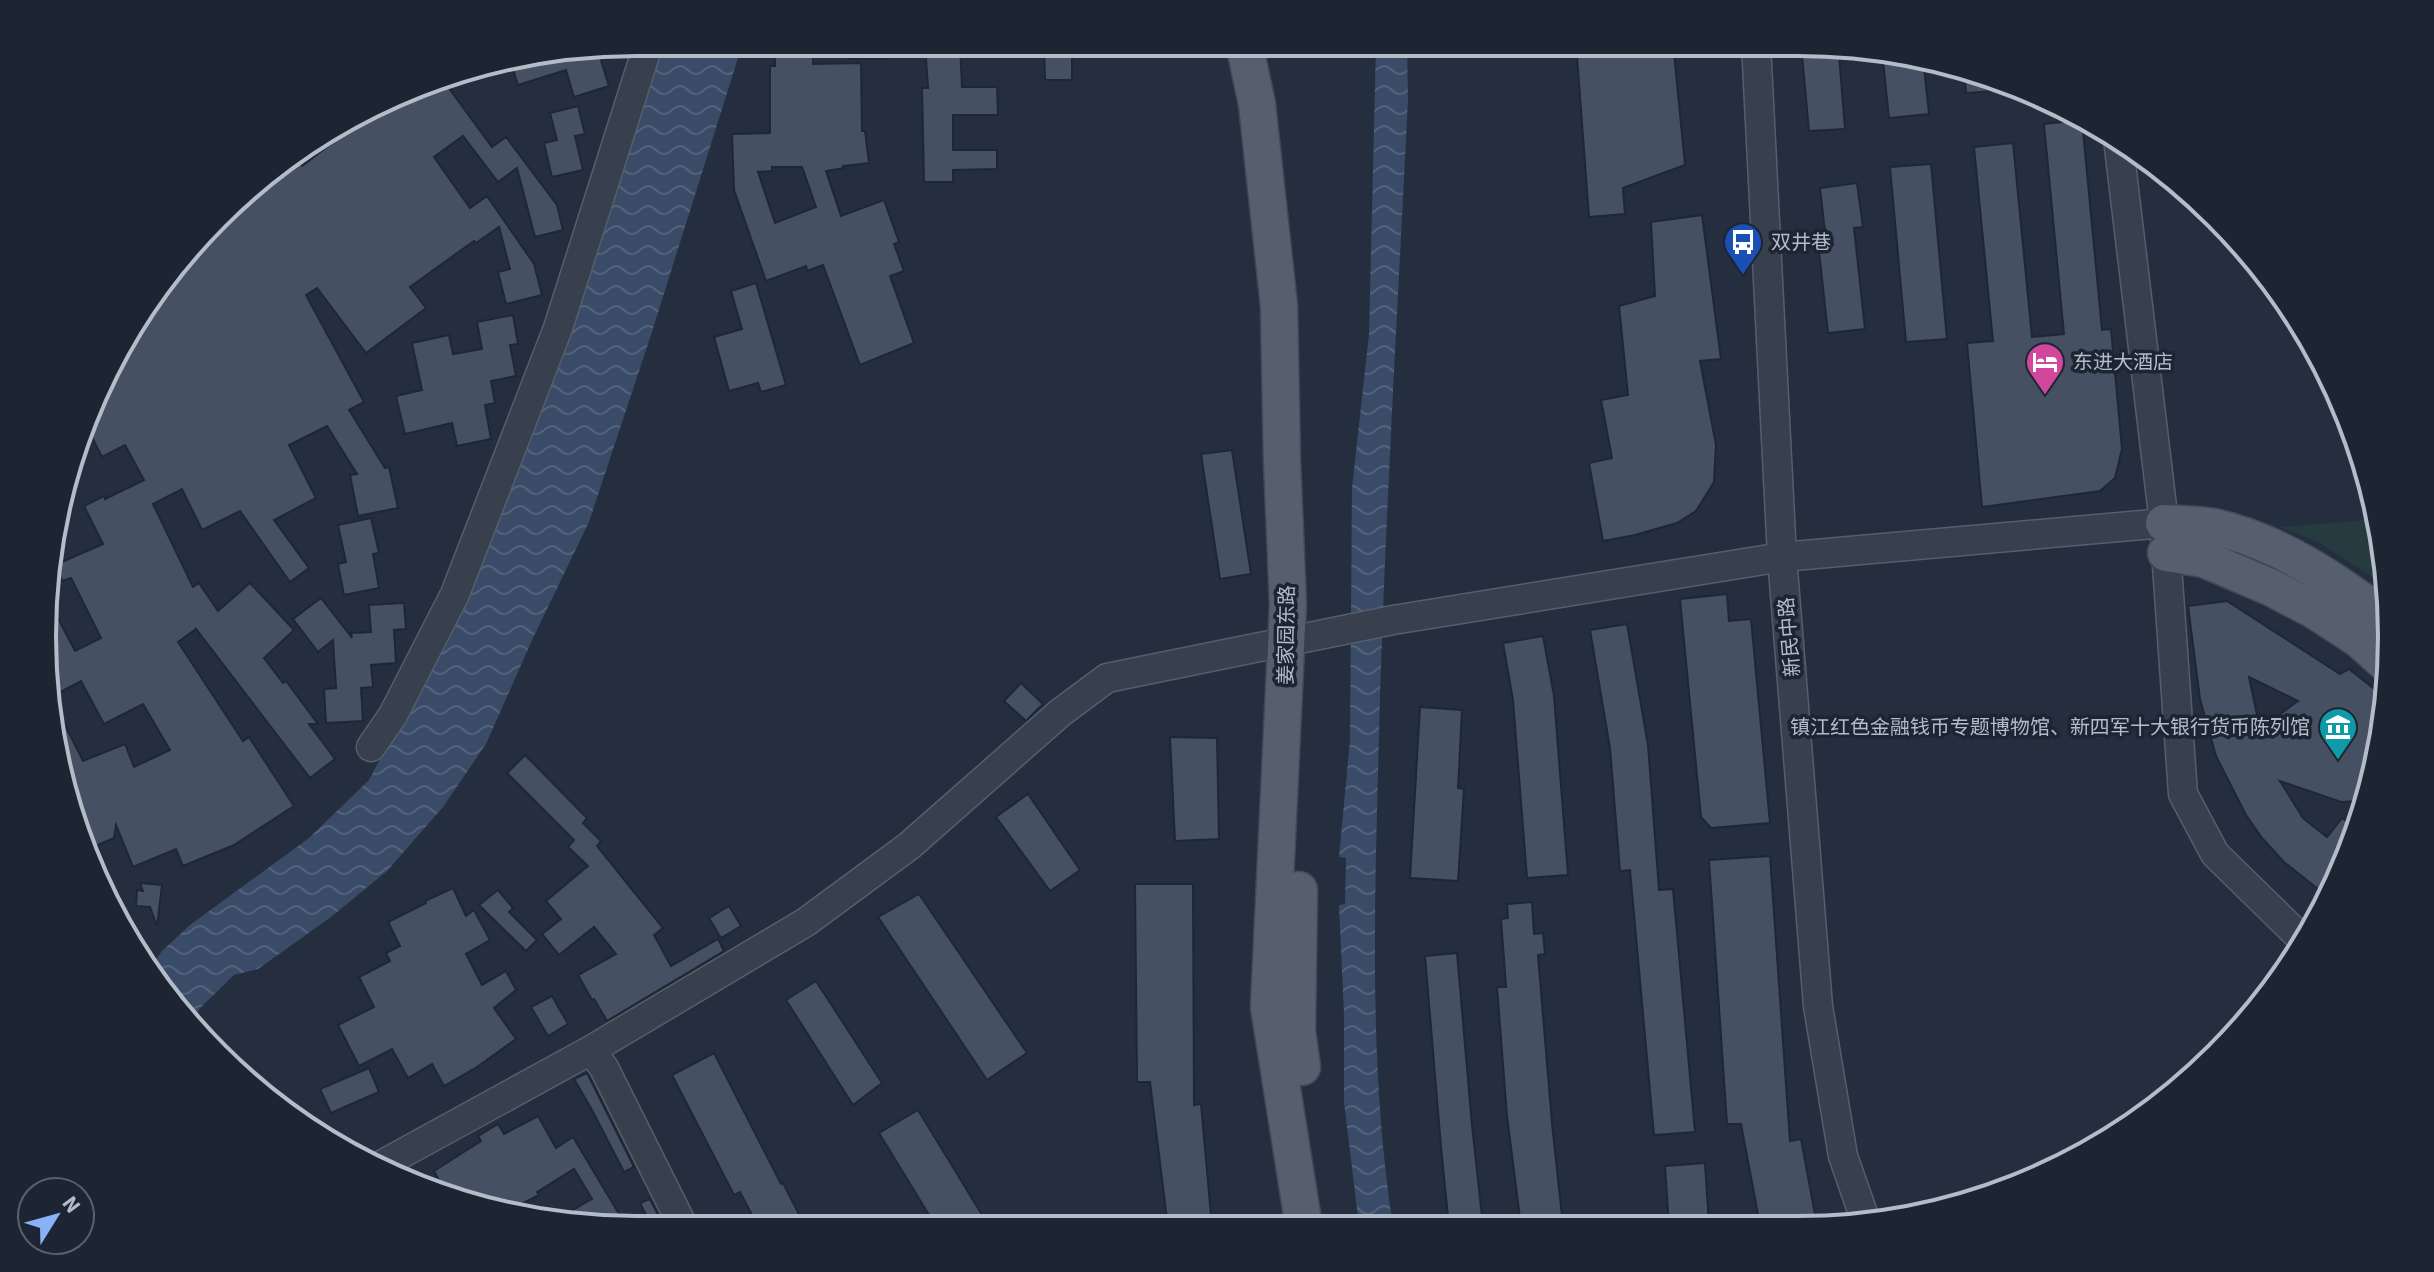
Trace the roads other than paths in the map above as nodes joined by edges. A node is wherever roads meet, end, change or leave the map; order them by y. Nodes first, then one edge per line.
1 (645, 56) edge
2 (1247, 56) edge
3 (1267, 56) edge
4 (1757, 56) edge
5 (2120, 154) edge
6 (2165, 538) junction
7 (1782, 557) junction
8 (2377, 613) edge
9 (1309, 636) junction
10 (2377, 656) edge
11 (371, 747) dead end
12 (2296, 933) edge
13 (591, 1050) junction
14 (389, 1161) edge
15 (1863, 1212) edge
16 (678, 1216) edge
17 (1302, 1216) edge
18 (1324, 1216) edge

1 - 11 street
2 - 9 main road, 姜家园东路
3 - 9 main road, 姜家园东路
4 - 7 street, 新民中路
5 - 6 street
6 - 7 street
6 - 8 main road
6 - 10 main road
6 - 12 street
7 - 9 street
7 - 15 street, 新民中路
9 - 13 street
9 - 17 main road, 姜家园东路
9 - 18 main road, 姜家园东路
13 - 14 street
13 - 16 street

